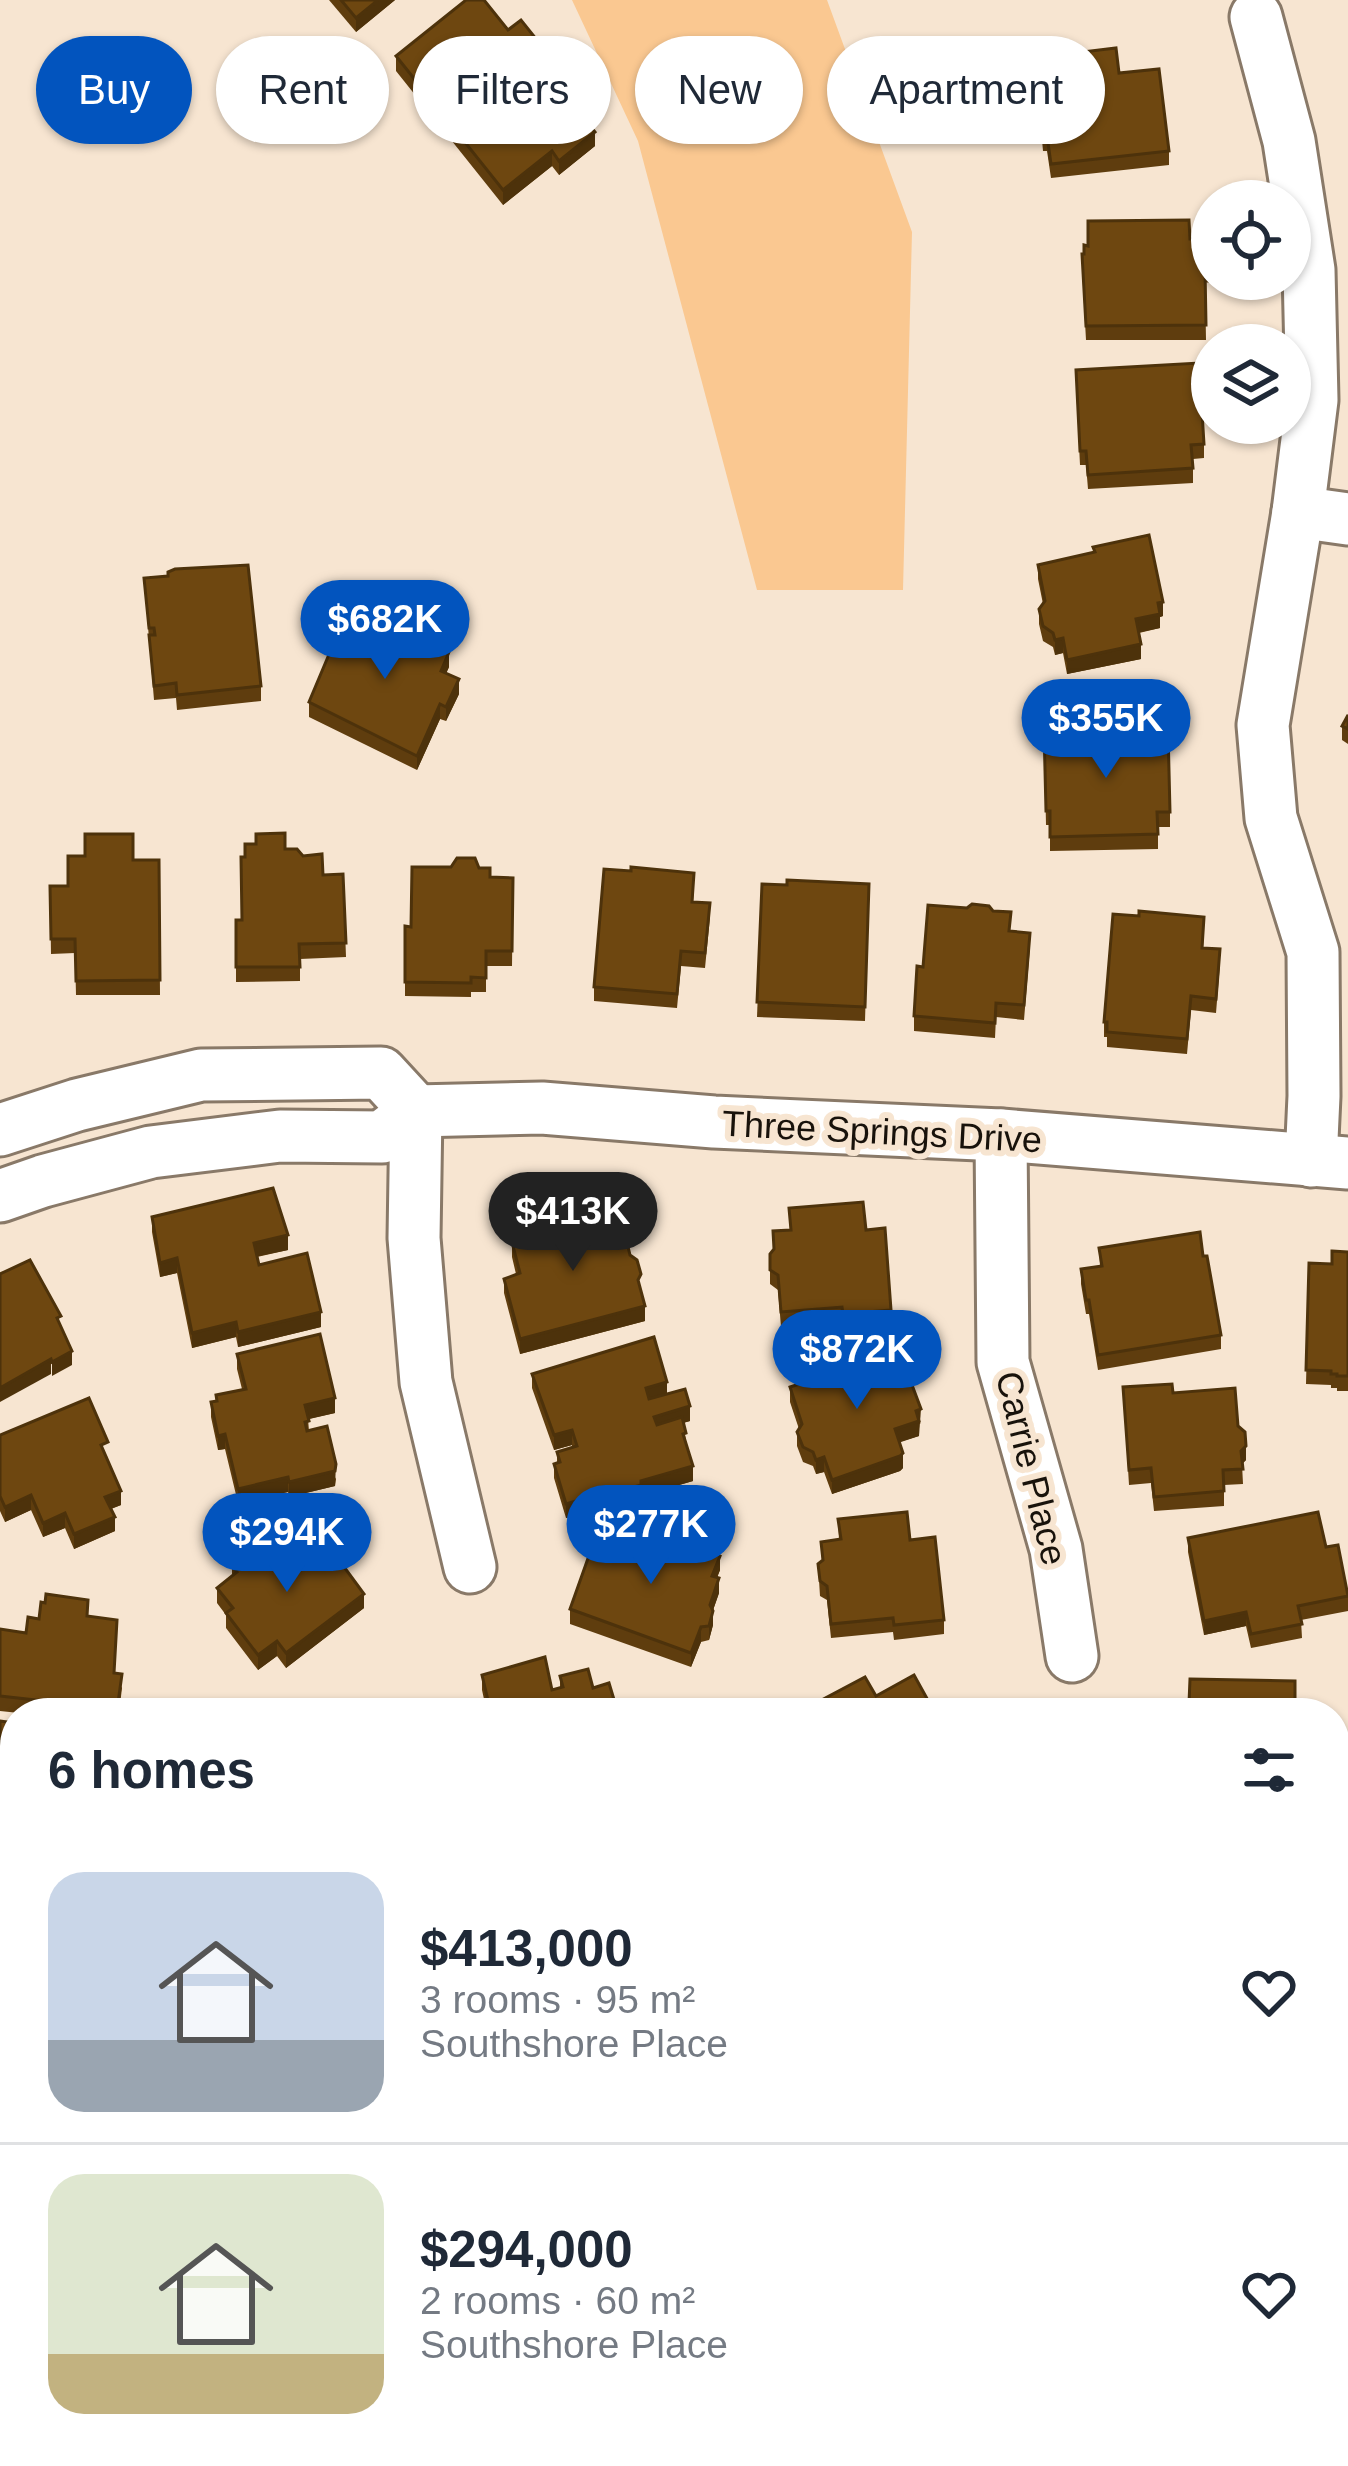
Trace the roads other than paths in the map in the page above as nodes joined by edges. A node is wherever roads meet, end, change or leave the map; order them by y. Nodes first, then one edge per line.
1 (1256, 17) dead end
2 (1298, 512) junction
3 (1348, 519) edge
4 (416, 1111) junction
5 (0, 1130) edge
6 (1001, 1136) junction
7 (1330, 1162) edge
8 (0, 1196) edge
9 (470, 1567) dead end
10 (1072, 1656) dead end

1 - 2 street
2 - 3 street
2 - 7 street
4 - 5 street
4 - 6 street, Three Springs Drive
4 - 8 street, Three Springs Drive
4 - 9 street
6 - 7 street, Three Springs Drive
6 - 10 street, Carrie Place

